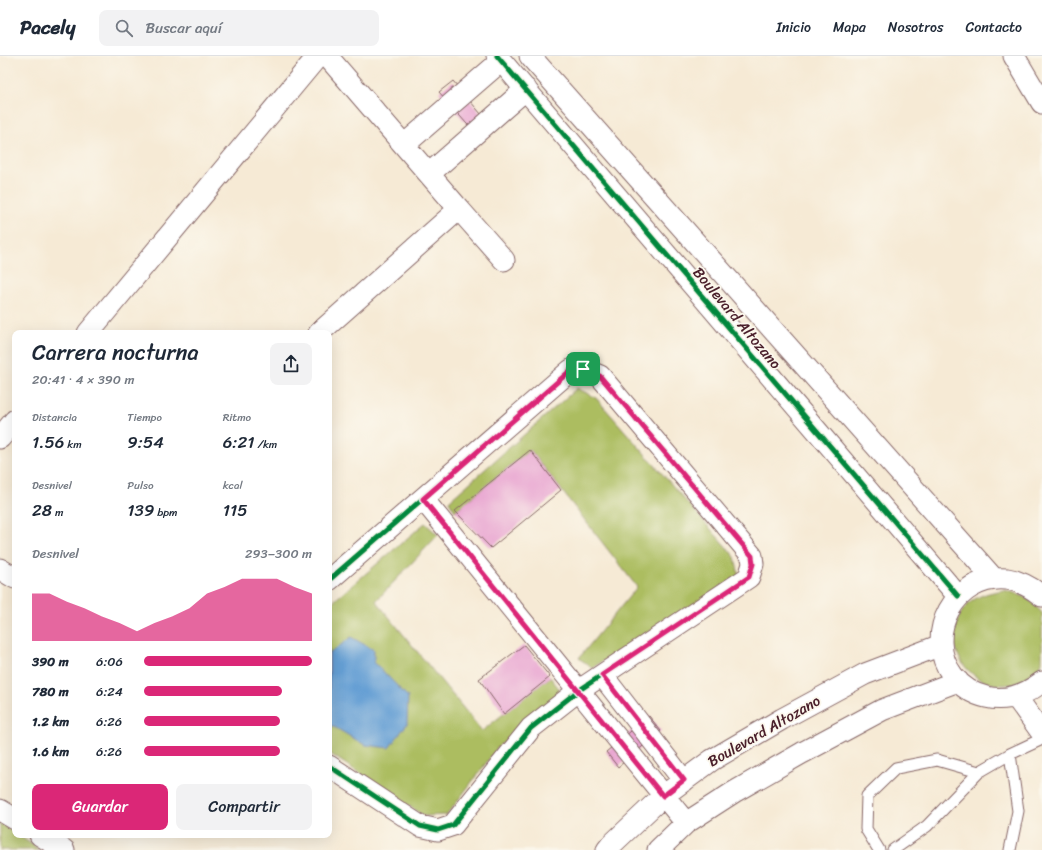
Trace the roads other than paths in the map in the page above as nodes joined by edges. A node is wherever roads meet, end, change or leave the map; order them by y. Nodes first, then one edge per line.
1 (318, 56) edge
2 (327, 56) edge
3 (530, 56) edge
4 (1014, 56) edge
5 (499, 58) edge
6 (526, 89) junction
7 (1042, 103) edge
8 (404, 145) junction
9 (429, 174) junction
10 (459, 209) junction
11 (504, 260) dead end
12 (90, 330) edge
13 (322, 330) edge
14 (12, 424) edge
15 (0, 438) edge
16 (423, 499) junction
17 (0, 569) edge
18 (12, 576) edge
19 (332, 577) edge
20 (994, 579) junction
21 (1039, 589) edge
22 (958, 596) junction
23 (941, 646) junction
24 (602, 675) junction
25 (958, 681) junction
26 (1042, 682) edge
27 (578, 691) junction
28 (1016, 697) junction
29 (1042, 733) edge
30 (1042, 739) edge
31 (1010, 754) junction
32 (332, 768) edge
33 (979, 772) junction
34 (684, 780) junction
35 (663, 796) junction
36 (0, 810) edge
37 (12, 817) edge
38 (686, 823) junction
39 (45, 838) edge
40 (64, 850) edge
41 (607, 850) edge
42 (658, 850) edge
43 (879, 850) edge
44 (893, 850) edge
45 (1010, 850) edge

1 - 12 street
2 - 8 street
3 - 20 street, Boulevard Altozano
4 - 7 street
5 - 6 street, Boulevard Altozano
5 - 8 street
6 - 9 street
6 - 22 street, Boulevard Altozano
8 - 9 street
9 - 10 street
10 - 11 street
10 - 13 street
14 - 15 street
16 - 19 street
16 - 24 street
16 - 27 street
17 - 18 street
20 - 21 street
20 - 22 street
22 - 23 street
23 - 25 street
23 - 34 street, Boulevard Altozano
24 - 27 street
24 - 34 street
25 - 28 street
25 - 38 street
26 - 28 street
27 - 32 street
27 - 35 street
28 - 29 street
30 - 31 lane
31 - 33 lane
31 - 45 lane
33 - 43 lane
33 - 44 lane
34 - 35 street, Boulevard Altozano
35 - 38 street
35 - 41 street, Boulevard Altozano
36 - 37 street
38 - 42 street
39 - 40 street

